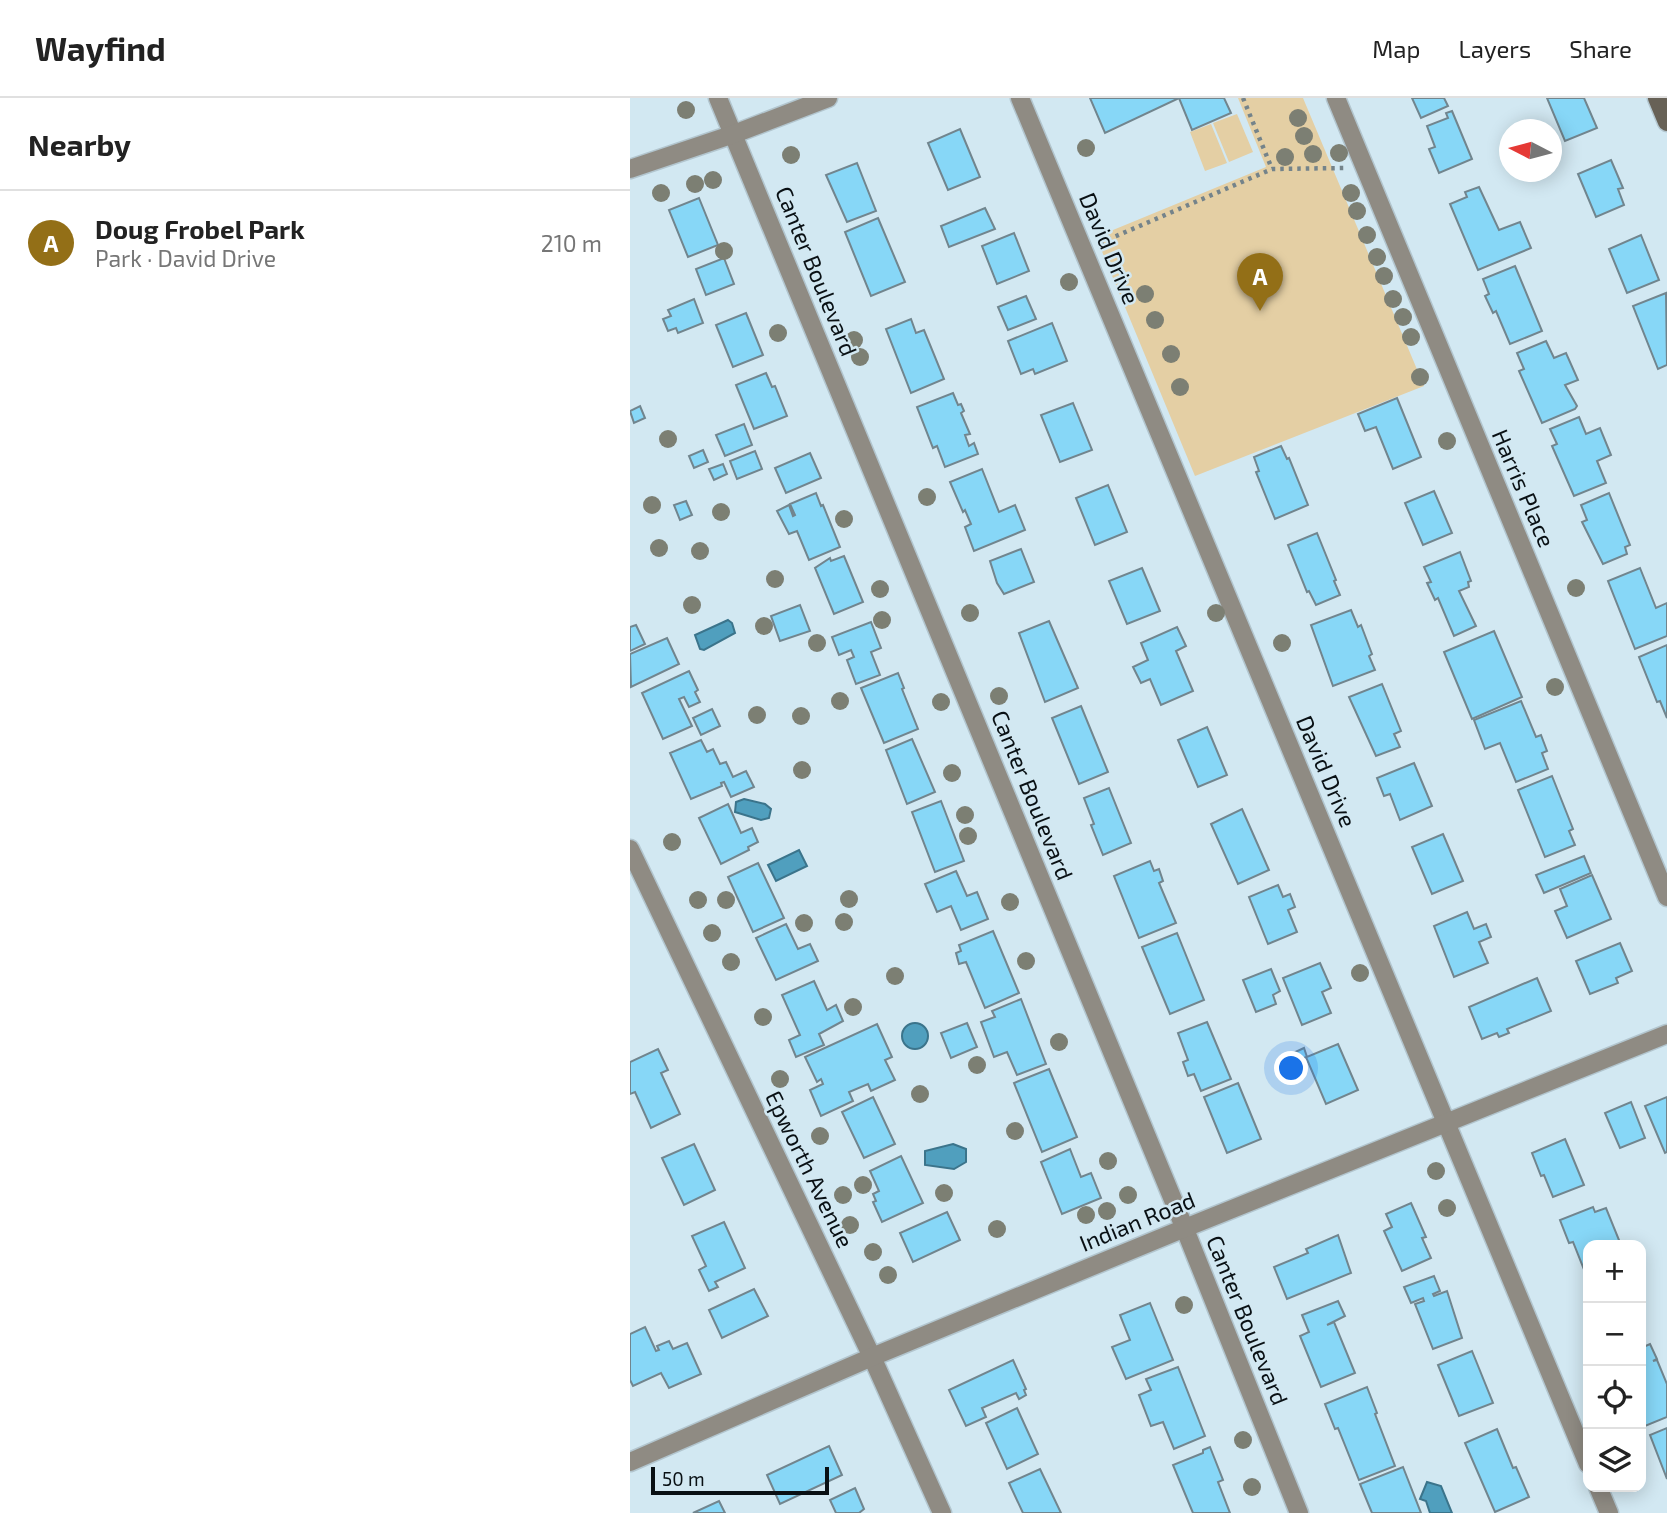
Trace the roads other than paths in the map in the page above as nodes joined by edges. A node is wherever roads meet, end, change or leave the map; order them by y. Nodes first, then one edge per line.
1 (718, 98) edge
2 (828, 98) edge
3 (1020, 98) edge
4 (1336, 98) edge
5 (1657, 98) edge
6 (1667, 122) edge
7 (734, 134) junction
8 (630, 169) edge
9 (630, 849) edge
10 (1667, 897) edge
11 (1667, 1034) edge
12 (1447, 1124) junction
13 (1185, 1228) junction
14 (872, 1357) junction
15 (1583, 1452) edge
16 (630, 1462) edge
17 (1600, 1492) edge
18 (942, 1513) edge
19 (1299, 1513) edge
20 (1609, 1513) edge

1 - 7 street, Canter Boulevard
2 - 7 street
3 - 12 street, David Drive
4 - 10 street, Harris Place
5 - 6 main road
7 - 8 street
7 - 13 street, Canter Boulevard
9 - 14 street, Epworth Avenue
11 - 12 street, Indian Road
12 - 13 street, Indian Road
12 - 15 street, David Drive
13 - 14 street, Indian Road
13 - 19 street, Canter Boulevard
14 - 16 street, Indian Road
14 - 18 street, Epworth Avenue
17 - 20 street

